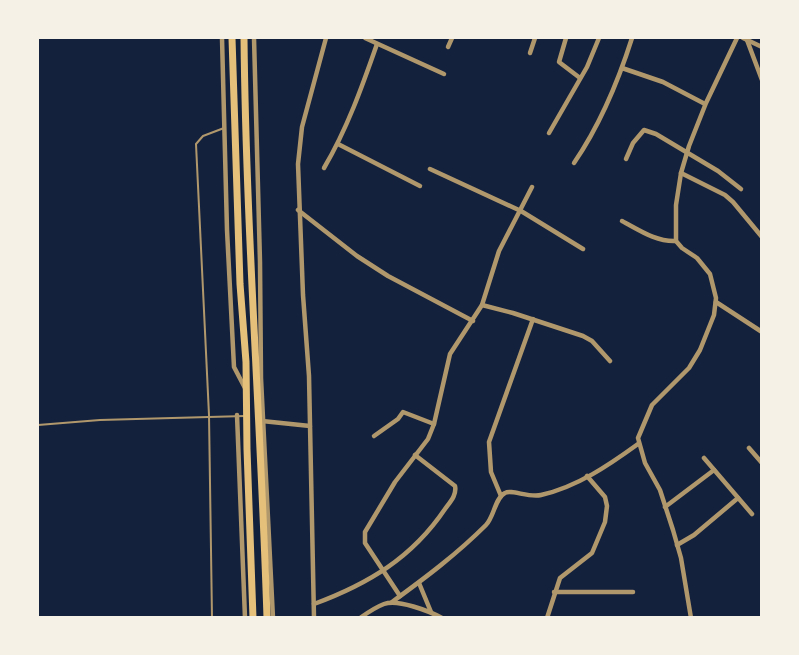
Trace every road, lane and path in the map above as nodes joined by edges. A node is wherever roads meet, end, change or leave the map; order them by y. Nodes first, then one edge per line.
1 (222, 38) edge
2 (232, 38) edge
3 (244, 38) edge
4 (254, 38) edge
5 (326, 38) edge
6 (365, 38) edge
7 (452, 38) edge
8 (535, 38) edge
9 (566, 38) edge
10 (599, 38) edge
11 (632, 38) edge
12 (737, 38) edge
13 (745, 39) edge
14 (377, 44) junction
15 (448, 47) dead end
16 (762, 47) edge
17 (530, 53) dead end
18 (622, 68) junction
19 (444, 74) dead end
20 (580, 78) junction
21 (762, 80) edge
22 (705, 104) junction
23 (224, 128) junction
24 (549, 133) dead end
25 (338, 144) junction
26 (687, 154) junction
27 (626, 159) dead end
28 (574, 163) dead end
29 (324, 168) dead end
30 (430, 169) dead end
31 (681, 173) junction
32 (420, 186) dead end
33 (532, 188) dead end
34 (741, 188) dead end
35 (298, 210) junction
36 (521, 211) junction
37 (622, 221) dead end
38 (762, 237) edge
39 (676, 242) junction
40 (583, 249) dead end
41 (716, 302) junction
42 (482, 305) junction
43 (533, 319) junction
44 (473, 321) junction
45 (762, 332) edge
46 (610, 361) dead end
47 (246, 390) junction
48 (209, 416) junction
49 (237, 416) junction
50 (248, 416) junction
51 (262, 421) junction
52 (434, 424) junction
53 (38, 425) edge
54 (310, 426) junction
55 (374, 436) dead end
56 (638, 444) junction
57 (749, 448) dead end
58 (415, 455) junction
59 (704, 458) dead end
60 (762, 463) edge
61 (714, 470) junction
62 (587, 476) junction
63 (501, 496) junction
64 (738, 498) junction
65 (666, 507) junction
66 (752, 514) dead end
67 (678, 545) junction
68 (384, 571) junction
69 (419, 583) junction
70 (554, 592) junction
71 (633, 592) dead end
72 (400, 596) junction
73 (392, 602) junction
74 (314, 604) junction
75 (431, 612) junction
76 (212, 618) edge
77 (245, 618) edge
78 (253, 618) edge
79 (266, 618) edge
80 (273, 618) edge
81 (314, 618) edge
82 (360, 618) edge
83 (442, 618) edge
84 (547, 618) edge
85 (691, 618) edge

1 - 23 street
2 - 47 highway
3 - 51 highway
4 - 51 street
5 - 35 street
6 - 14 street
7 - 15 street
8 - 17 street
9 - 20 street
10 - 20 street
11 - 18 street
12 - 22 street
13 - 16 street
13 - 21 street
14 - 19 street
14 - 25 street
18 - 22 street
18 - 28 street
20 - 24 street
22 - 26 street
23 - 47 street
23 - 48 lane
25 - 29 street
25 - 32 street
26 - 27 street
26 - 31 street
26 - 34 street
30 - 36 street
31 - 38 street
31 - 39 street
33 - 36 street
35 - 44 street
35 - 54 street
36 - 40 street
36 - 42 street
37 - 39 street
39 - 41 street
41 - 45 street
41 - 56 street
42 - 43 street
42 - 44 street
43 - 46 street
43 - 63 street
44 - 52 street
47 - 50 highway
48 - 49 lane
48 - 53 lane
48 - 76 lane
49 - 50 lane
49 - 77 street
50 - 78 highway
51 - 54 street
51 - 79 highway
51 - 80 street
52 - 55 street
52 - 58 street
54 - 74 street
56 - 62 street
56 - 65 street
57 - 60 street
58 - 68 street
58 - 68 street
59 - 61 street
61 - 64 street
61 - 65 street
62 - 63 street
62 - 70 street
63 - 69 street
64 - 66 street
64 - 67 street
65 - 67 street
67 - 85 street
68 - 72 street
68 - 74 street
69 - 72 street
69 - 75 street
70 - 71 street
70 - 84 street
72 - 73 street
73 - 75 street
73 - 82 street
74 - 81 street
75 - 83 street

